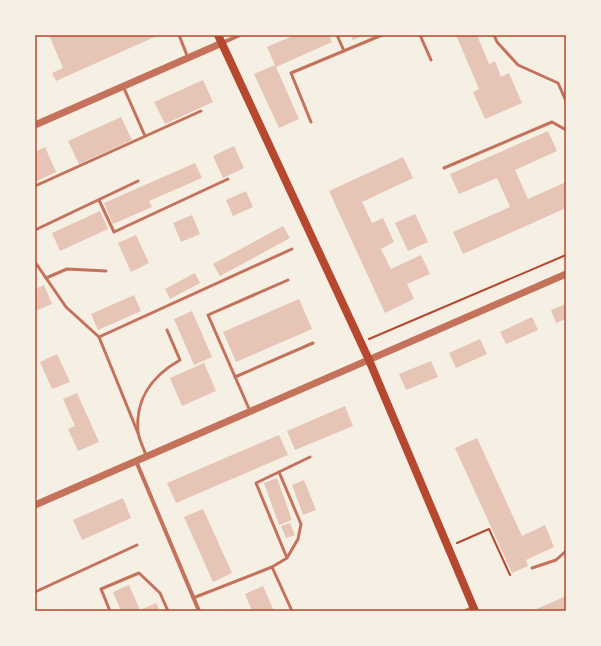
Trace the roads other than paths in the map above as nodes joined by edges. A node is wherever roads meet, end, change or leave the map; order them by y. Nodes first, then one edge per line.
1 (179, 35) edge
2 (218, 35) edge
3 (240, 35) edge
4 (337, 35) edge
5 (382, 35) edge
6 (420, 35) edge
7 (494, 35) edge
8 (222, 43) junction
9 (344, 51) junction
10 (188, 58) junction
11 (431, 60) dead end
12 (123, 86) junction
13 (566, 101) edge
14 (201, 111) dead end
15 (311, 122) dead end
16 (35, 125) edge
17 (566, 130) edge
18 (146, 136) junction
19 (444, 168) dead end
20 (228, 179) dead end
21 (138, 181) dead end
22 (35, 186) edge
23 (99, 200) junction
24 (35, 230) edge
25 (292, 249) dead end
26 (35, 262) edge
27 (106, 271) dead end
28 (566, 274) edge
29 (46, 278) junction
30 (288, 280) dead end
31 (166, 330) dead end
32 (99, 337) junction
33 (313, 343) dead end
34 (369, 360) junction
35 (235, 377) junction
36 (250, 411) junction
37 (138, 433) junction
38 (146, 456) junction
39 (310, 457) dead end
40 (136, 461) junction
41 (280, 472) junction
42 (35, 505) edge
43 (137, 545) dead end
44 (566, 551) edge
45 (287, 558) junction
46 (272, 567) junction
47 (532, 568) dead end
48 (35, 592) edge
49 (193, 598) junction
50 (474, 609) edge
51 (110, 611) edge
52 (168, 611) edge
53 (199, 611) edge
54 (292, 611) edge
55 (464, 611) edge

1 - 10 lane
2 - 8 main road
3 - 8 street
4 - 9 lane
5 - 9 lane
6 - 11 lane
7 - 13 lane
8 - 10 street
8 - 34 main road
9 - 15 lane
10 - 12 street
12 - 16 street
12 - 18 lane
14 - 18 lane
17 - 19 lane
18 - 22 lane
20 - 23 lane
21 - 23 lane
23 - 24 lane
25 - 32 lane
26 - 29 lane
27 - 29 lane
28 - 34 street
29 - 32 lane
30 - 35 lane
31 - 37 lane
32 - 37 lane
33 - 35 lane
34 - 36 street
34 - 50 main road
35 - 36 lane
36 - 38 street
37 - 38 lane
38 - 40 street
39 - 41 lane
40 - 42 street
40 - 49 street
41 - 45 lane
41 - 45 lane
43 - 48 lane
44 - 47 lane
45 - 46 lane
46 - 49 lane
46 - 54 lane
49 - 53 street
50 - 55 lane
51 - 52 lane

